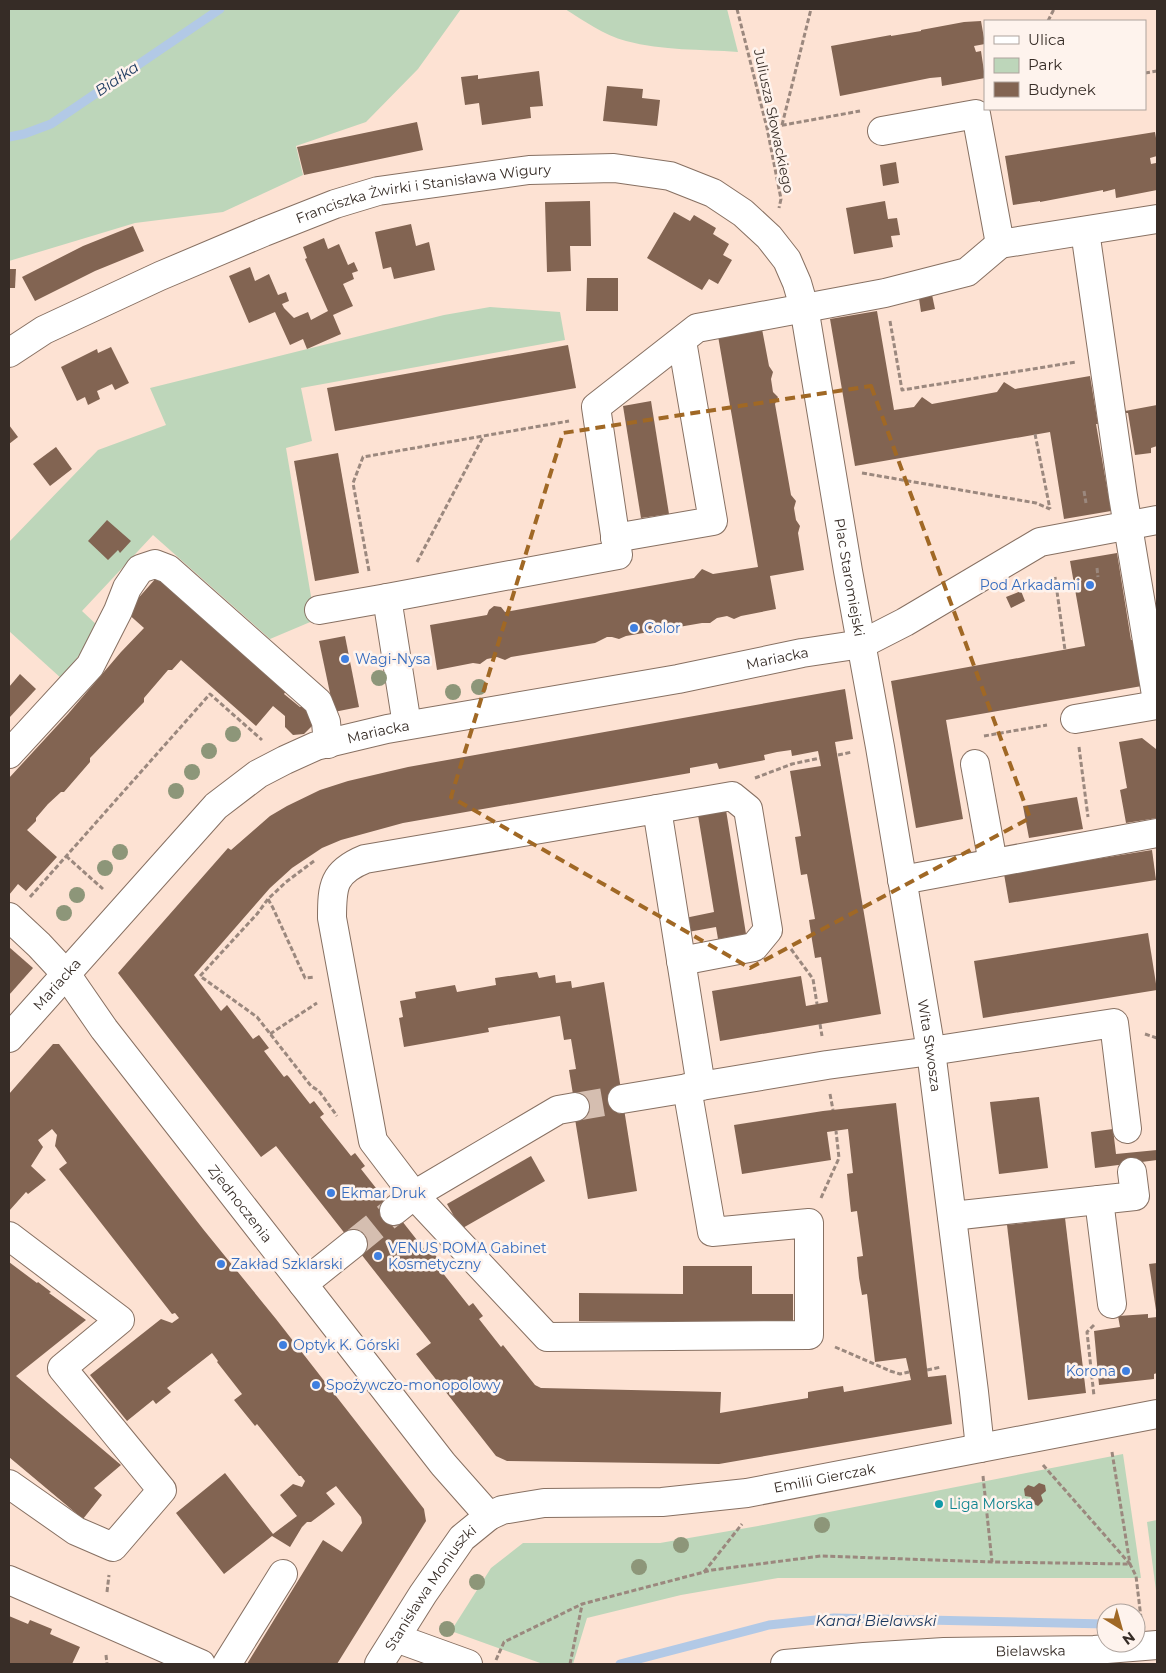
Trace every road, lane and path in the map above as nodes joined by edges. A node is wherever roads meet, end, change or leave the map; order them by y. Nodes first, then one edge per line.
1 (737, 9) edge
2 (811, 9) edge
3 (782, 125) junction
4 (768, 128) junction
5 (882, 130) joint
6 (1157, 219) edge
7 (1085, 231) junction
8 (769, 237) junction
9 (1000, 244) junction
10 (885, 293) junction
11 (804, 307) junction
12 (682, 341) junction
13 (9, 353) edge
14 (1103, 357) junction
15 (596, 407) junction
16 (1035, 434) dead end
17 (483, 436) junction
18 (831, 468) junction
19 (1084, 491) dead end
20 (1086, 503) dead end
21 (1157, 520) edge
22 (1128, 524) junction
23 (615, 538) junction
24 (1097, 568) dead end
25 (1055, 577) dead end
26 (1098, 577) dead end
27 (387, 598) junction
28 (319, 610) dead end
29 (862, 644) junction
30 (1065, 650) dead end
31 (1157, 701) edge
32 (1157, 704) edge
33 (1075, 719) junction
34 (408, 725) junction
35 (328, 744) junction
36 (9, 754) edge
37 (820, 758) dead end
38 (285, 760) junction
39 (974, 764) joint
40 (732, 796) junction
41 (657, 809) junction
42 (1157, 833) edge
43 (1092, 845) junction
44 (66, 856) junction
45 (993, 863) junction
46 (338, 877) junction
47 (902, 880) junction
48 (268, 900) junction
49 (124, 908) junction
50 (10, 918) edge
51 (768, 930) junction
52 (681, 961) junction
53 (66, 974) junction
54 (344, 983) junction
55 (817, 1004) dead end
56 (270, 1034) junction
57 (9, 1038) edge
58 (931, 1051) junction
59 (694, 1087) junction
60 (622, 1099) tunnel mouth
61 (575, 1107) tunnel mouth
62 (1127, 1129) dead end
63 (836, 1131) dead end
64 (373, 1141) junction
65 (1132, 1172) dead end
66 (1099, 1200) junction
67 (404, 1203) junction
68 (952, 1216) junction
69 (809, 1223) junction
70 (9, 1236) edge
71 (353, 1244) tunnel mouth
72 (303, 1284) junction
73 (1112, 1304) joint
74 (809, 1335) junction
75 (909, 1372) dead end
76 (1095, 1400) dead end
77 (1157, 1414) edge
78 (980, 1448) junction
79 (1112, 1450) dead end
80 (1040, 1463) dead end
81 (9, 1484) edge
82 (489, 1516) junction
83 (747, 1518) dead end
84 (992, 1562) junction
85 (1130, 1564) junction
86 (704, 1572) junction
87 (282, 1574) dead end
88 (9, 1580) edge
89 (582, 1604) junction
90 (396, 1638) junction
91 (1154, 1645) edge
92 (201, 1664) edge
93 (227, 1664) edge
94 (379, 1664) edge
95 (468, 1664) edge
96 (494, 1664) edge
97 (570, 1664) edge
98 (785, 1664) edge

1 - 4 path, Juliusza Słowackiego
2 - 3 path
3 - 4 path
3 - 5 path
4 - 8 path, Juliusza Słowackiego
5 - 9 street
6 - 7 street
7 - 9 street
7 - 14 street
8 - 11 street, Franciszka Żwirki i Stanisława Wigury
8 - 13 street, Franciszka Żwirki i Stanisława Wigury
9 - 10 street
10 - 11 street
10 - 14 path
11 - 12 street
11 - 18 street, Plac Staromiejski
12 - 15 street
12 - 23 street
14 - 22 street
15 - 17 path
15 - 23 street
16 - 18 path
17 - 27 path
17 - 27 path
18 - 29 street, Plac Staromiejski
19 - 20 path
21 - 22 street, Plac Staromiejski
22 - 29 street, Plac Staromiejski
22 - 31 street
23 - 27 street
24 - 26 path
25 - 30 path
27 - 28 street
27 - 34 street
29 - 34 street, Mariacka
29 - 47 street, Wita Stwosza
32 - 33 street
33 - 39 path
33 - 43 path
34 - 35 street, Mariacka
35 - 36 street
35 - 38 street, Mariacka
37 - 40 path
38 - 44 path
38 - 49 street, Mariacka
39 - 45 street
40 - 41 street
40 - 51 street
41 - 46 street
41 - 52 street
42 - 43 street
43 - 45 street
44 - 49 path
44 - 50 path
45 - 47 street
46 - 48 path
46 - 54 street
47 - 58 street, Wita Stwosza
48 - 54 path
48 - 56 path
49 - 53 street, Mariacka
50 - 53 street, Zjednoczenia
51 - 52 street
51 - 55 path
52 - 59 street
53 - 57 street, Mariacka
53 - 72 street, Zjednoczenia
54 - 56 path
54 - 64 street
56 - 64 path
58 - 59 street
58 - 62 street
58 - 68 street, Wita Stwosza
59 - 60 street
59 - 69 street
61 - 67 street
63 - 69 path
64 - 67 street
65 - 66 street
66 - 68 street
66 - 73 street
67 - 74 street
68 - 78 street, Wita Stwosza
69 - 74 street
70 - 81 street
71 - 72 street
72 - 82 street, Zjednoczenia
73 - 76 path
74 - 75 path
77 - 78 street, Emilii Gierczak
78 - 82 street, Emilii Gierczak
78 - 84 path
79 - 85 path
80 - 85 path
82 - 90 street, Stanisława Moniuszki
83 - 86 path
84 - 85 path
84 - 86 path
85 - 91 path
86 - 89 path
87 - 93 street
88 - 92 street
89 - 96 path
89 - 97 path
90 - 94 street, Stanisława Moniuszki
90 - 95 street
91 - 98 street, Bielawska

